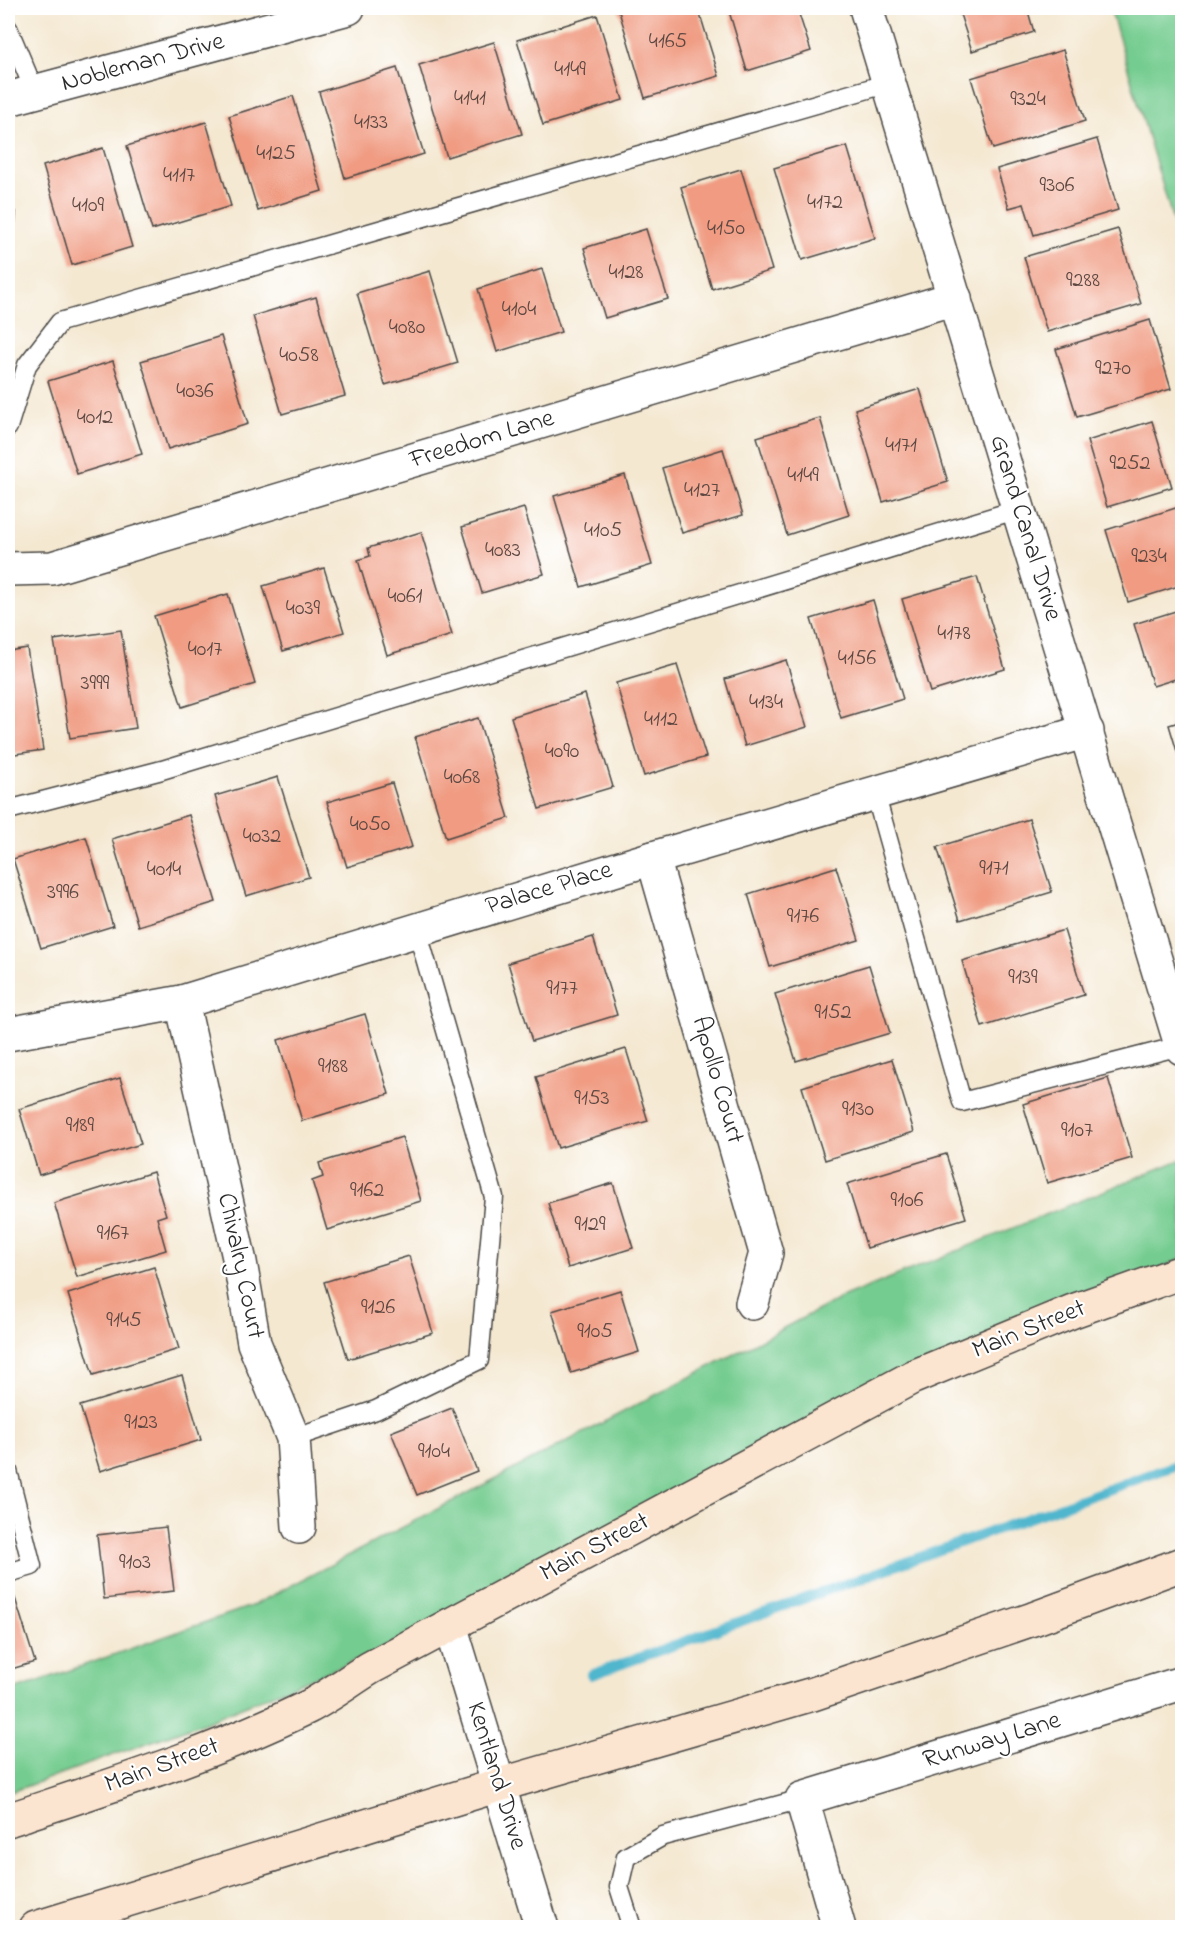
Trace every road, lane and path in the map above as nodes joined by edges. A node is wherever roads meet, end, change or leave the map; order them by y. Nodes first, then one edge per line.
1 (348, 8) edge
2 (866, 8) edge
3 (8, 28) edge
4 (889, 83) junction
5 (21, 96) edge
6 (955, 298) junction
7 (8, 427) edge
8 (1019, 509) junction
9 (8, 569) edge
10 (1087, 731) junction
11 (875, 793) junction
12 (8, 810) edge
13 (653, 858) junction
14 (417, 930) junction
15 (182, 1002) junction
16 (8, 1034) edge
17 (1181, 1047) edge
18 (1182, 1272) edge
19 (752, 1303) dead end
20 (293, 1438) junction
21 (8, 1471) edge
22 (299, 1527) dead end
23 (1182, 1564) edge
24 (8, 1574) edge
25 (450, 1625) junction
26 (1182, 1683) edge
27 (499, 1785) junction
28 (802, 1800) junction
29 (8, 1820) edge
30 (36, 1928) edge
31 (542, 1928) edge
32 (632, 1928) edge
33 (839, 1928) edge

1 - 5 street, Nobleman Drive
2 - 4 street, Grand Canal Drive
3 - 5 lane
4 - 6 street, Grand Canal Drive
4 - 7 lane
6 - 8 street, Grand Canal Drive
6 - 9 street, Freedom Lane
8 - 10 street, Grand Canal Drive
8 - 12 lane
10 - 11 street, Palace Place
10 - 17 street, Grand Canal Drive
11 - 13 street, Palace Place
11 - 17 lane
13 - 14 street, Palace Place
13 - 19 street, Apollo Court
14 - 15 street, Palace Place
14 - 20 lane
15 - 16 street, Palace Place
15 - 20 street, Chivalry Court
18 - 25 main road, Main Street
20 - 22 street, Chivalry Court
21 - 24 lane
23 - 27 main road
25 - 27 street, Kentland Drive
25 - 29 main road, Main Street
26 - 28 street, Runway Lane
27 - 30 main road
27 - 31 street, Kentland Drive
28 - 32 lane
28 - 33 street

